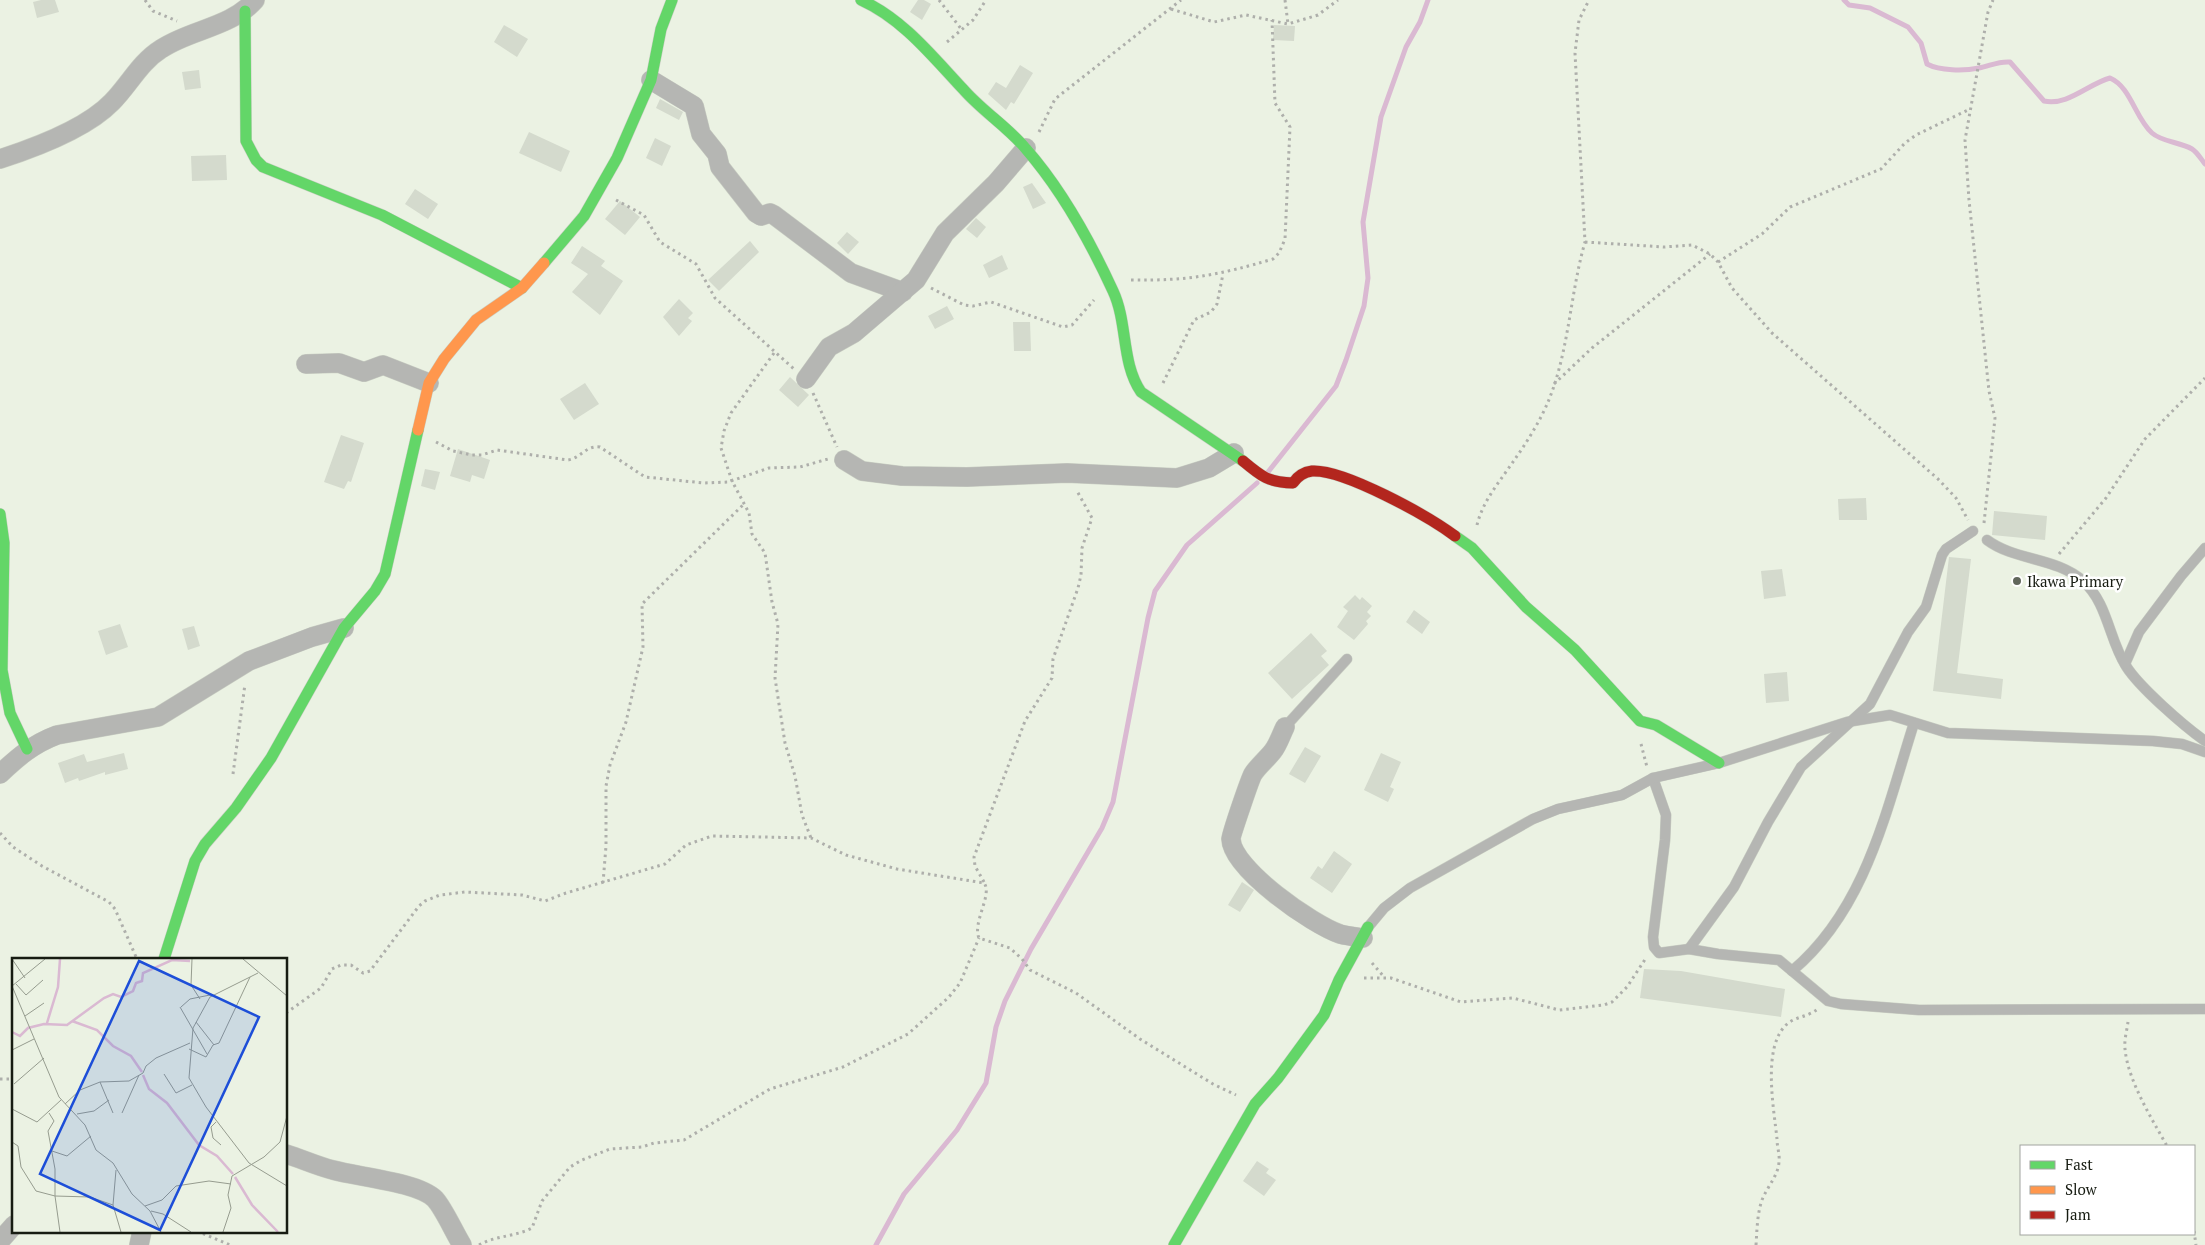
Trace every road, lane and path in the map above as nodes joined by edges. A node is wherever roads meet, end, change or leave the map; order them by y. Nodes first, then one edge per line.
1 (145, 0) edge
2 (672, 0) edge
3 (861, 0) edge
4 (940, 0) edge
5 (986, 0) edge
6 (1181, 0) edge
7 (1285, 0) edge
8 (1338, 0) edge
9 (1590, 0) edge
10 (1993, 0) edge
11 (250, 5) edge
12 (1170, 9) junction
13 (1272, 20) junction
14 (1288, 24) junction
15 (962, 30) junction
16 (201, 31) junction
17 (929, 53) junction
18 (651, 80) junction
19 (1970, 109) junction
20 (1026, 148) junction
21 (0, 159) edge
22 (600, 191) junction
23 (1585, 242) junction
24 (1710, 254) junction
25 (1718, 262) junction
26 (1223, 274) junction
27 (1109, 281) junction
28 (910, 286) junction
29 (522, 288) junction
30 (774, 352) junction
31 (306, 364) dead end
32 (2205, 378) edge
33 (806, 379) junction
34 (429, 383) junction
35 (1554, 385) junction
36 (1155, 399) junction
37 (417, 432) junction
38 (1234, 453) junction
39 (842, 458) junction
40 (1067, 473) junction
41 (732, 481) junction
42 (745, 503) junction
43 (0, 514) edge
44 (1973, 530) joint
45 (1987, 540) joint
46 (1472, 548) junction
47 (2205, 548) edge
48 (2052, 564) junction
49 (344, 628) junction
50 (1347, 660) dead end
51 (249, 661) junction
52 (2125, 664) junction
53 (1640, 721) junction
54 (1847, 722) junction
55 (1914, 723) junction
56 (1285, 728) joint
57 (2205, 742) edge
58 (27, 749) junction
59 (2205, 752) edge
60 (1719, 763) junction
61 (0, 774) edge
62 (1653, 778) junction
63 (240, 802) junction
64 (0, 833) edge
65 (811, 838) junction
66 (603, 883) junction
67 (984, 883) junction
68 (1365, 933) junction
69 (979, 938) junction
70 (1654, 947) junction
71 (1689, 949) junction
72 (136, 958) edge
73 (164, 958) edge
74 (1792, 971) junction
75 (1339, 980) junction
76 (1828, 1001) junction
77 (2130, 1009) junction
78 (2205, 1009) edge
79 (288, 1012) edge
80 (1255, 1104) junction
81 (2166, 1145) edge
82 (288, 1155) edge
83 (12, 1227) edge
84 (142, 1232) edge
85 (199, 1232) edge
86 (0, 1241) edge
87 (140, 1245) edge
88 (230, 1245) edge
89 (462, 1245) edge
90 (479, 1245) edge
91 (1174, 1245) edge
92 (1756, 1245) edge

1 - 16 path
2 - 18 street
3 - 17 street
4 - 15 path
5 - 15 path
6 - 12 path
7 - 14 path
8 - 14 path
9 - 23 path
10 - 19 path
11 - 16 street
11 - 29 street
12 - 13 path
12 - 20 path
13 - 14 path
13 - 26 path
15 - 17 path
16 - 21 street
17 - 20 street
18 - 22 street
18 - 28 street
19 - 25 path
19 - 45 path
20 - 27 street
20 - 28 street
22 - 29 street
22 - 30 path
23 - 24 path
23 - 35 path
24 - 25 path
24 - 35 path
25 - 44 path
26 - 27 path
26 - 36 path
27 - 28 path
27 - 36 street
28 - 33 street
29 - 34 street
30 - 33 path
30 - 41 path
31 - 34 street
32 - 48 path
33 - 39 path
34 - 37 street
35 - 46 path
36 - 38 street
37 - 41 path
37 - 49 street
38 - 40 street
38 - 46 street
39 - 40 street
39 - 41 path
40 - 67 path
41 - 42 path
42 - 65 path
42 - 66 path
43 - 58 street
44 - 54 lane
45 - 48 lane
46 - 53 street
47 - 52 lane
48 - 52 lane
49 - 51 street
49 - 63 street
50 - 56 lane
51 - 58 street
51 - 63 path
52 - 57 lane
53 - 60 street
53 - 62 path
54 - 55 lane
54 - 60 lane
54 - 71 lane
55 - 59 lane
55 - 74 lane
56 - 68 street
58 - 61 street
60 - 62 lane
62 - 68 lane
62 - 70 lane
63 - 73 street
64 - 72 path
65 - 66 path
65 - 67 path
66 - 79 path
67 - 69 path
68 - 75 street
69 - 80 path
69 - 90 path
70 - 71 lane
70 - 75 path
71 - 74 lane
74 - 76 lane
75 - 80 street
76 - 77 lane
76 - 92 path
77 - 78 lane
77 - 81 path
80 - 91 street
82 - 89 street
83 - 86 street
84 - 87 street
85 - 88 path

